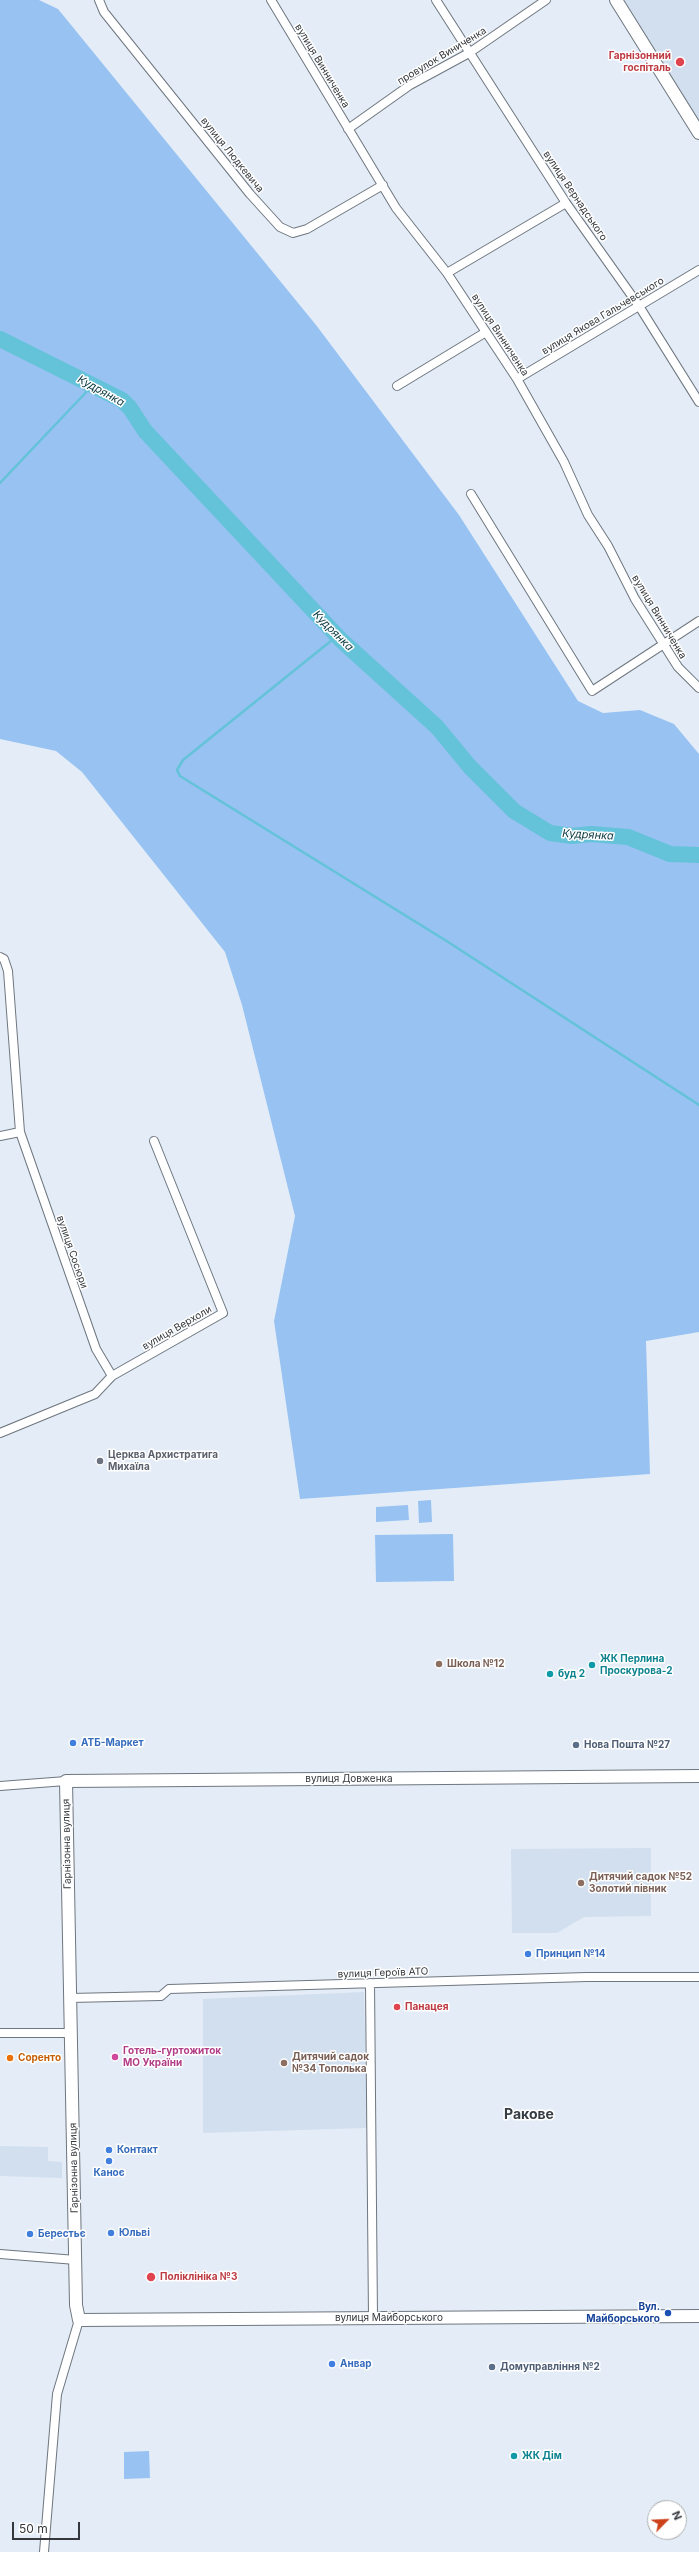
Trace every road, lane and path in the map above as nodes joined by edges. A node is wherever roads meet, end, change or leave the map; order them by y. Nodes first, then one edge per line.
1 (99, 0) edge
2 (271, 0) edge
3 (436, 0) edge
4 (546, 0) edge
5 (616, 0) edge
6 (469, 54) junction
7 (348, 129) junction
8 (699, 133) edge
9 (383, 185) junction
10 (566, 203) junction
11 (699, 270) edge
12 (447, 273) junction
13 (639, 306) junction
14 (486, 332) junction
15 (517, 379) junction
16 (397, 386) dead end
17 (699, 402) edge
18 (471, 494) dead end
19 (699, 621) edge
20 (664, 644) junction
21 (699, 688) edge
22 (0, 957) edge
23 (20, 1132) junction
24 (0, 1136) edge
25 (154, 1141) dead end
26 (112, 1376) junction
27 (0, 1433) edge
28 (699, 1776) edge
29 (66, 1781) junction
30 (0, 1786) edge
31 (699, 1977) edge
32 (370, 1983) junction
33 (70, 1998) junction
34 (0, 2033) edge
35 (71, 2033) junction
36 (0, 2254) edge
37 (76, 2260) junction
38 (699, 2316) edge
39 (373, 2318) junction
40 (79, 2320) junction
41 (44, 2552) edge

1 - 9 street, вулиця Людкевича
2 - 7 street, вулиця Винниченка
3 - 6 street, вулиця Вернадського
4 - 6 street, провулок Виниченка
5 - 8 street
6 - 7 street, провулок Виниченка
6 - 10 street, вулиця Вернадського
7 - 9 street, вулиця Винниченка
9 - 12 street, вулиця Винниченка
10 - 12 street
10 - 13 street, вулиця Вернадського
11 - 13 street, вулиця Якова Гальчевського
12 - 14 street, вулиця Винниченка
13 - 15 street, вулиця Якова Гальчевського
13 - 17 street, вулиця Вернадського
14 - 15 street, вулиця Винниченка
14 - 16 street
15 - 20 street, вулиця Винниченка
18 - 20 street
19 - 20 street
20 - 21 street, вулиця Винниченка
22 - 23 street, вулиця Сосюри
23 - 24 street
23 - 26 street, вулиця Сосюри
25 - 26 street, вулиця Верхоли
26 - 27 street, вулиця Верхоли
28 - 29 street, вулиця Довженка
29 - 30 street, вулиця Довженка
29 - 33 street, Гарнізонна вулиця
31 - 32 street, вулиця Героїв АТО
32 - 33 street, вулиця Героїв АТО
32 - 39 street
33 - 35 street, Гарнізонна вулиця
34 - 35 street
35 - 37 street, Гарнізонна вулиця
36 - 37 street
37 - 40 street, Гарнізонна вулиця
38 - 39 street, вулиця Майборського
39 - 40 street, вулиця Майборського
40 - 41 street, Гарнізонна вулиця

